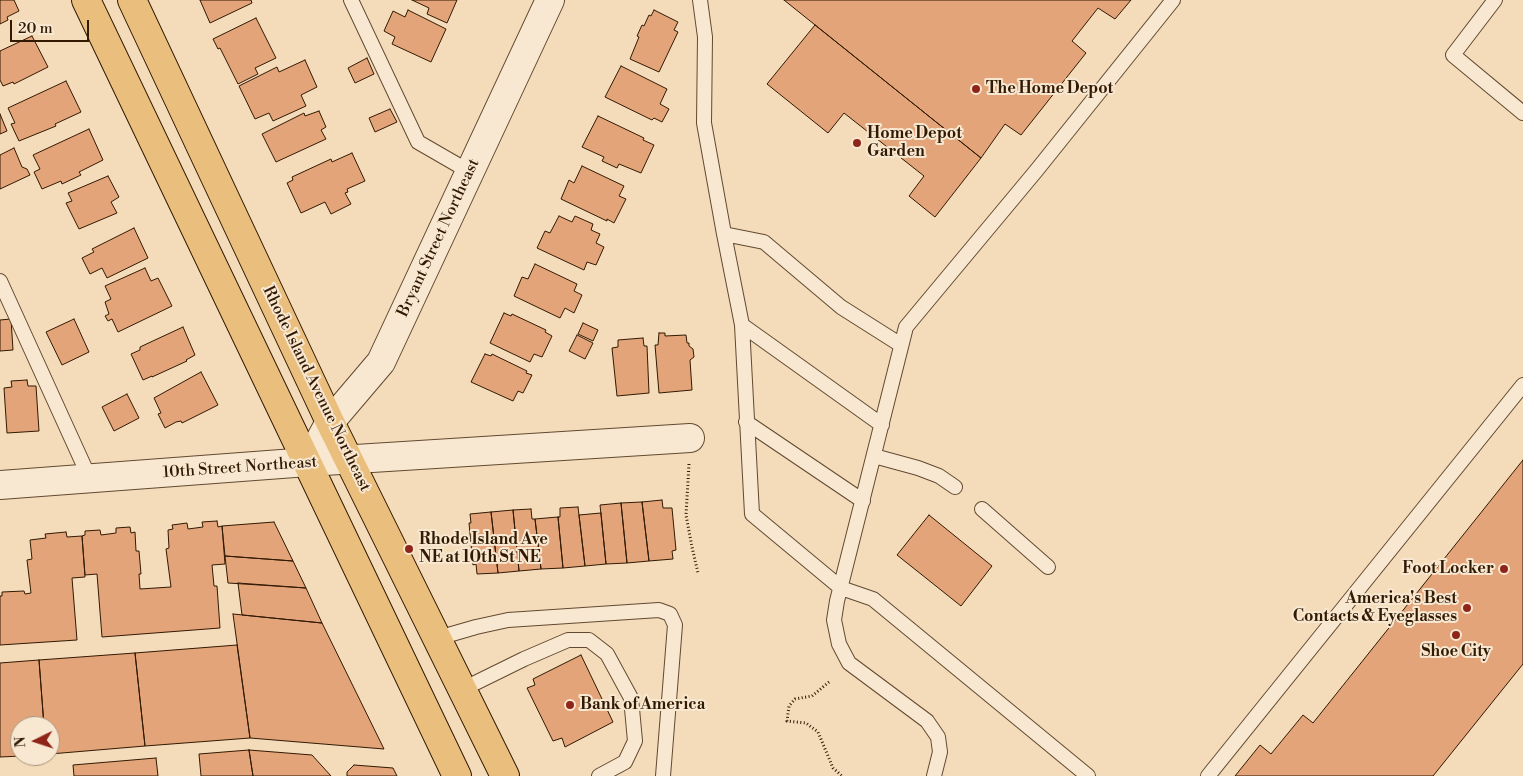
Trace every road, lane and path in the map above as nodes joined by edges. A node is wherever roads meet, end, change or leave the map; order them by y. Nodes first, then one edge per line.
1 (86, 0) edge
2 (132, 0) edge
3 (351, 0) edge
4 (550, 0) edge
5 (700, 0) edge
6 (1173, 0) edge
7 (1495, 0) edge
8 (1523, 113) edge
9 (470, 172) junction
10 (724, 234) junction
11 (0, 281) edge
12 (742, 325) junction
13 (902, 345) junction
14 (1523, 385) edge
15 (330, 422) junction
16 (746, 422) junction
17 (882, 425) junction
18 (690, 438) joint
19 (874, 456) junction
20 (350, 460) junction
21 (308, 462) junction
22 (90, 479) junction
23 (0, 485) edge
24 (955, 487) dead end
25 (863, 501) junction
26 (982, 509) dead end
27 (1048, 567) dead end
28 (698, 573) dead end
29 (841, 588) junction
30 (438, 638) junction
31 (829, 682) dead end
32 (463, 690) junction
33 (458, 776) edge
34 (505, 776) edge
35 (599, 776) edge
36 (664, 776) edge
37 (842, 776) edge
38 (934, 776) edge
39 (1088, 776) edge
40 (1208, 776) edge

1 - 21 main road
2 - 15 main road, Rhode Island Avenue Northeast
3 - 9 lane
4 - 9 street, Bryant Street Northeast
5 - 10 lane
6 - 13 lane
7 - 8 lane
9 - 15 street, Bryant Street Northeast
10 - 12 lane
10 - 13 lane
11 - 22 lane
12 - 16 lane
12 - 17 lane
13 - 17 lane
14 - 40 lane
15 - 20 main road, Rhode Island Avenue Northeast
15 - 21 street, Bryant Street Northeast
16 - 25 lane
16 - 29 lane
17 - 19 lane
18 - 20 street, 10th Street Northeast
18 - 28 path
19 - 24 lane
19 - 25 lane
20 - 21 street, 10th Street Northeast
20 - 30 main road, Rhode Island Avenue Northeast
21 - 22 street, 10th Street Northeast
21 - 33 main road
22 - 23 street, 10th Street Northeast
25 - 29 lane
26 - 27 lane
29 - 38 lane
29 - 39 lane
30 - 32 main road, Rhode Island Avenue Northeast
30 - 36 lane
31 - 37 path
32 - 34 main road, Rhode Island Avenue Northeast
32 - 35 lane

